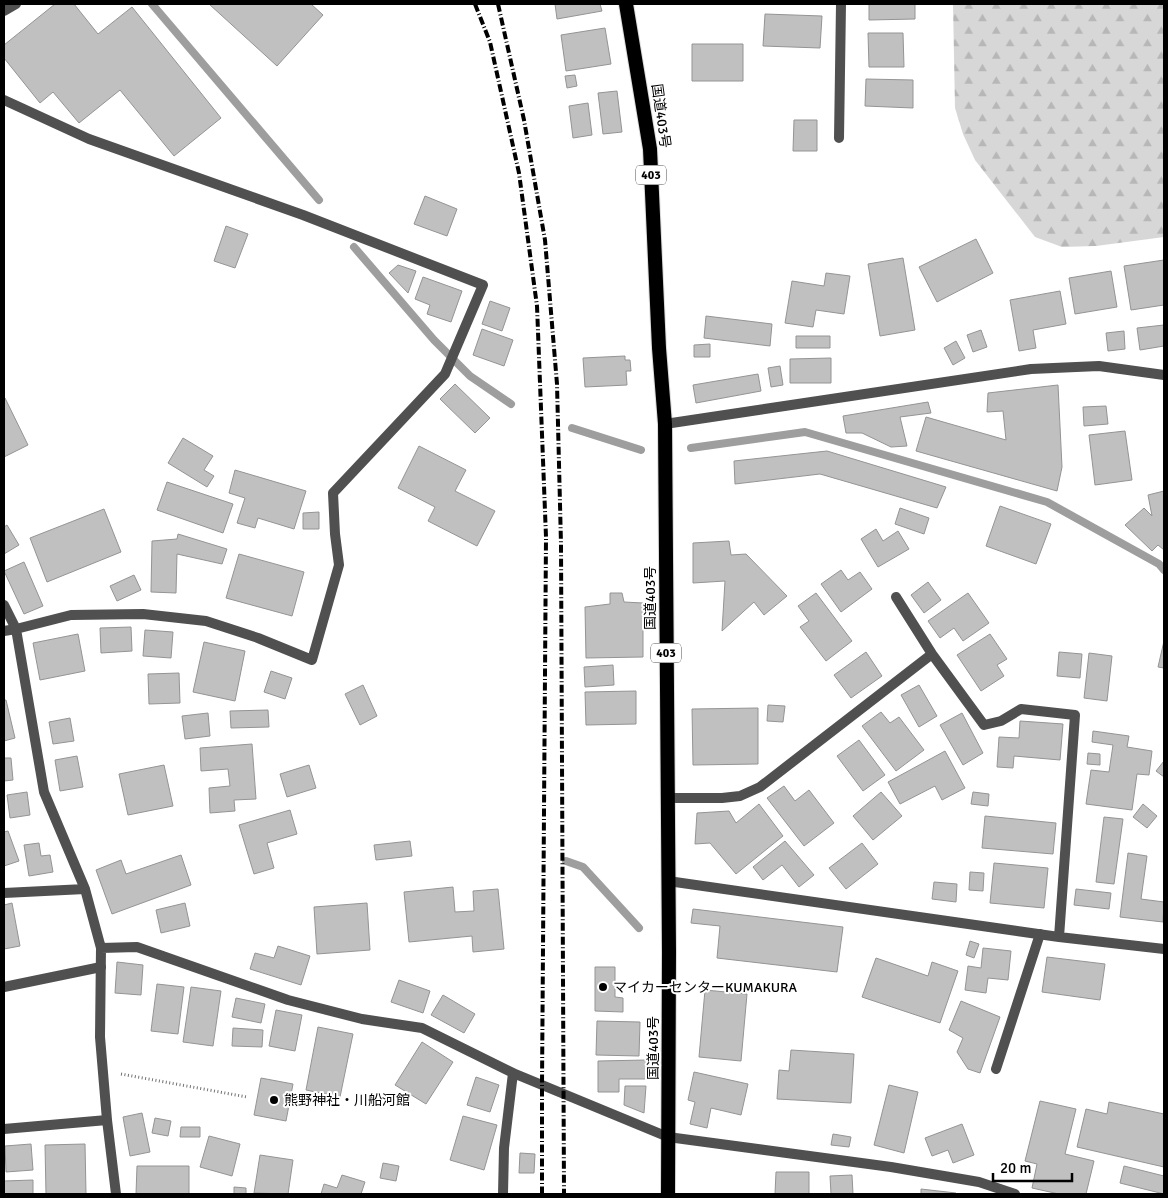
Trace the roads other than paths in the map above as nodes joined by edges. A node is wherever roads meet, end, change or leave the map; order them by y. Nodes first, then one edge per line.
1 (16, 4) edge
2 (626, 4) edge
3 (841, 4) edge
4 (4, 11) edge
5 (4, 100) edge
6 (839, 138) dead end
7 (1164, 374) edge
8 (665, 424) junction
9 (896, 597) dead end
10 (4, 605) edge
11 (16, 629) junction
12 (4, 631) edge
13 (932, 654) junction
14 (668, 798) junction
15 (668, 881) junction
16 (85, 889) junction
17 (4, 893) edge
18 (1040, 934) junction
19 (1059, 937) junction
20 (101, 948) junction
21 (1164, 949) edge
22 (101, 967) junction
23 (4, 987) edge
24 (996, 1069) dead end
25 (513, 1073) junction
26 (107, 1120) junction
27 (4, 1129) edge
28 (668, 1137) junction
29 (116, 1194) edge
30 (503, 1194) edge
31 (668, 1194) edge
32 (1015, 1194) edge

1 - 4 street
2 - 8 highway, 国道403号 / 403
3 - 6 street
5 - 11 street
7 - 8 street
8 - 14 highway, 国道403号 / 403
9 - 13 street
10 - 11 street
11 - 12 street
11 - 16 street
13 - 14 street
13 - 19 street
14 - 15 highway, 国道403号 / 403
15 - 18 street
15 - 28 highway, 国道403号 / 403
16 - 17 street
16 - 20 street
18 - 19 street
18 - 24 street
19 - 21 street
20 - 22 street
20 - 25 street
22 - 23 street
22 - 26 street
25 - 28 street
25 - 30 street
26 - 27 street
26 - 29 street
28 - 31 highway, 国道403号 / 403
28 - 32 street

